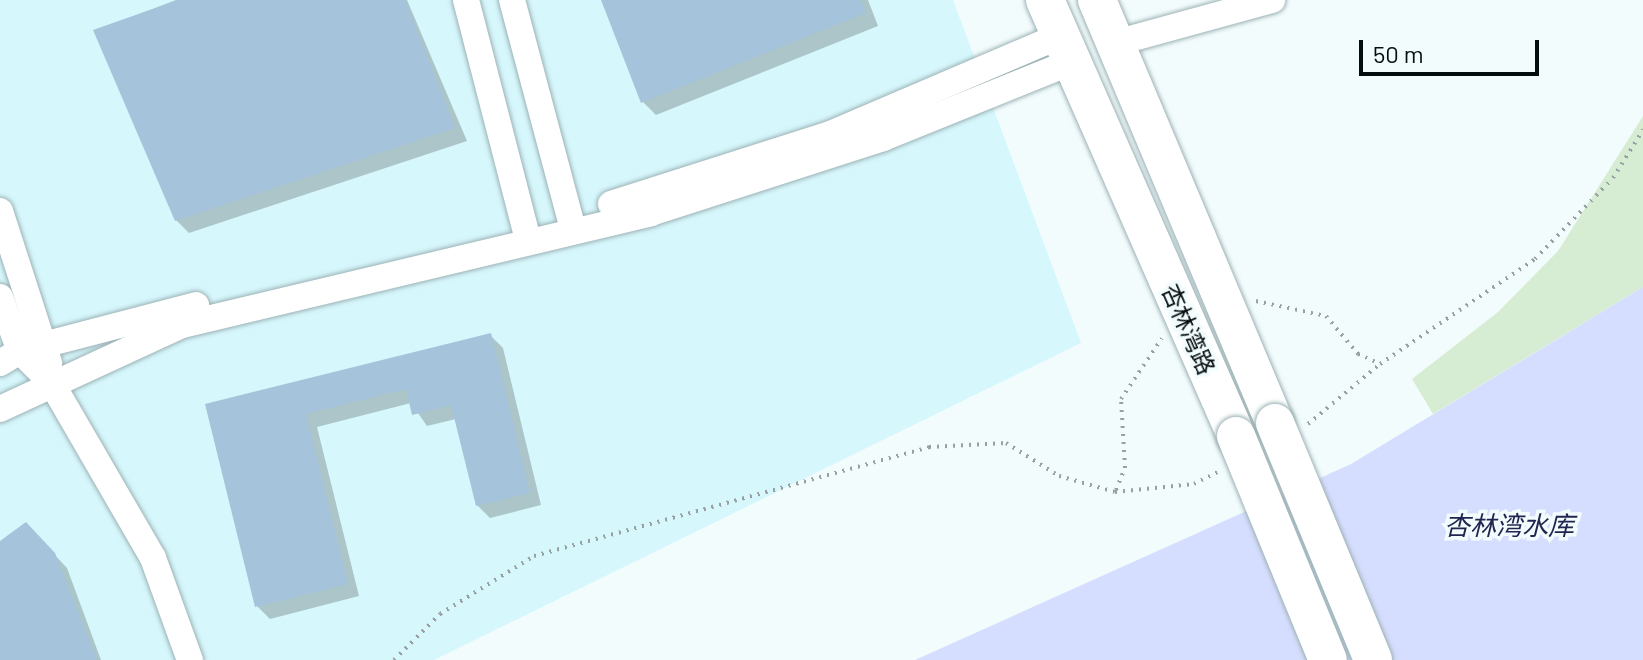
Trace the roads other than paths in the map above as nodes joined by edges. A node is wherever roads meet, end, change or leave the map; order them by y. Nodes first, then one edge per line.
1 (466, 0) edge
2 (512, 0) edge
3 (1045, 0) edge
4 (1097, 0) edge
5 (1272, 0) edge
6 (1115, 43) junction
7 (1066, 49) junction
8 (0, 211) edge
9 (570, 222) junction
10 (526, 232) junction
11 (0, 297) edge
12 (47, 349) junction
13 (10, 357) edge
14 (51, 382) junction
15 (0, 409) edge
16 (190, 660) edge
17 (1328, 660) edge
18 (1373, 660) edge

1 - 10 street
2 - 9 street
3 - 7 main road, 杏林湾路
4 - 6 main road, 杏林湾路
5 - 6 street
6 - 18 main road, 杏林湾路, bridge
7 - 9 street
7 - 17 main road, 杏林湾路, bridge
8 - 12 street
9 - 10 street
10 - 12 street
10 - 14 street
11 - 13 street
12 - 13 street
12 - 14 street
13 - 14 street
14 - 15 street
14 - 16 street

